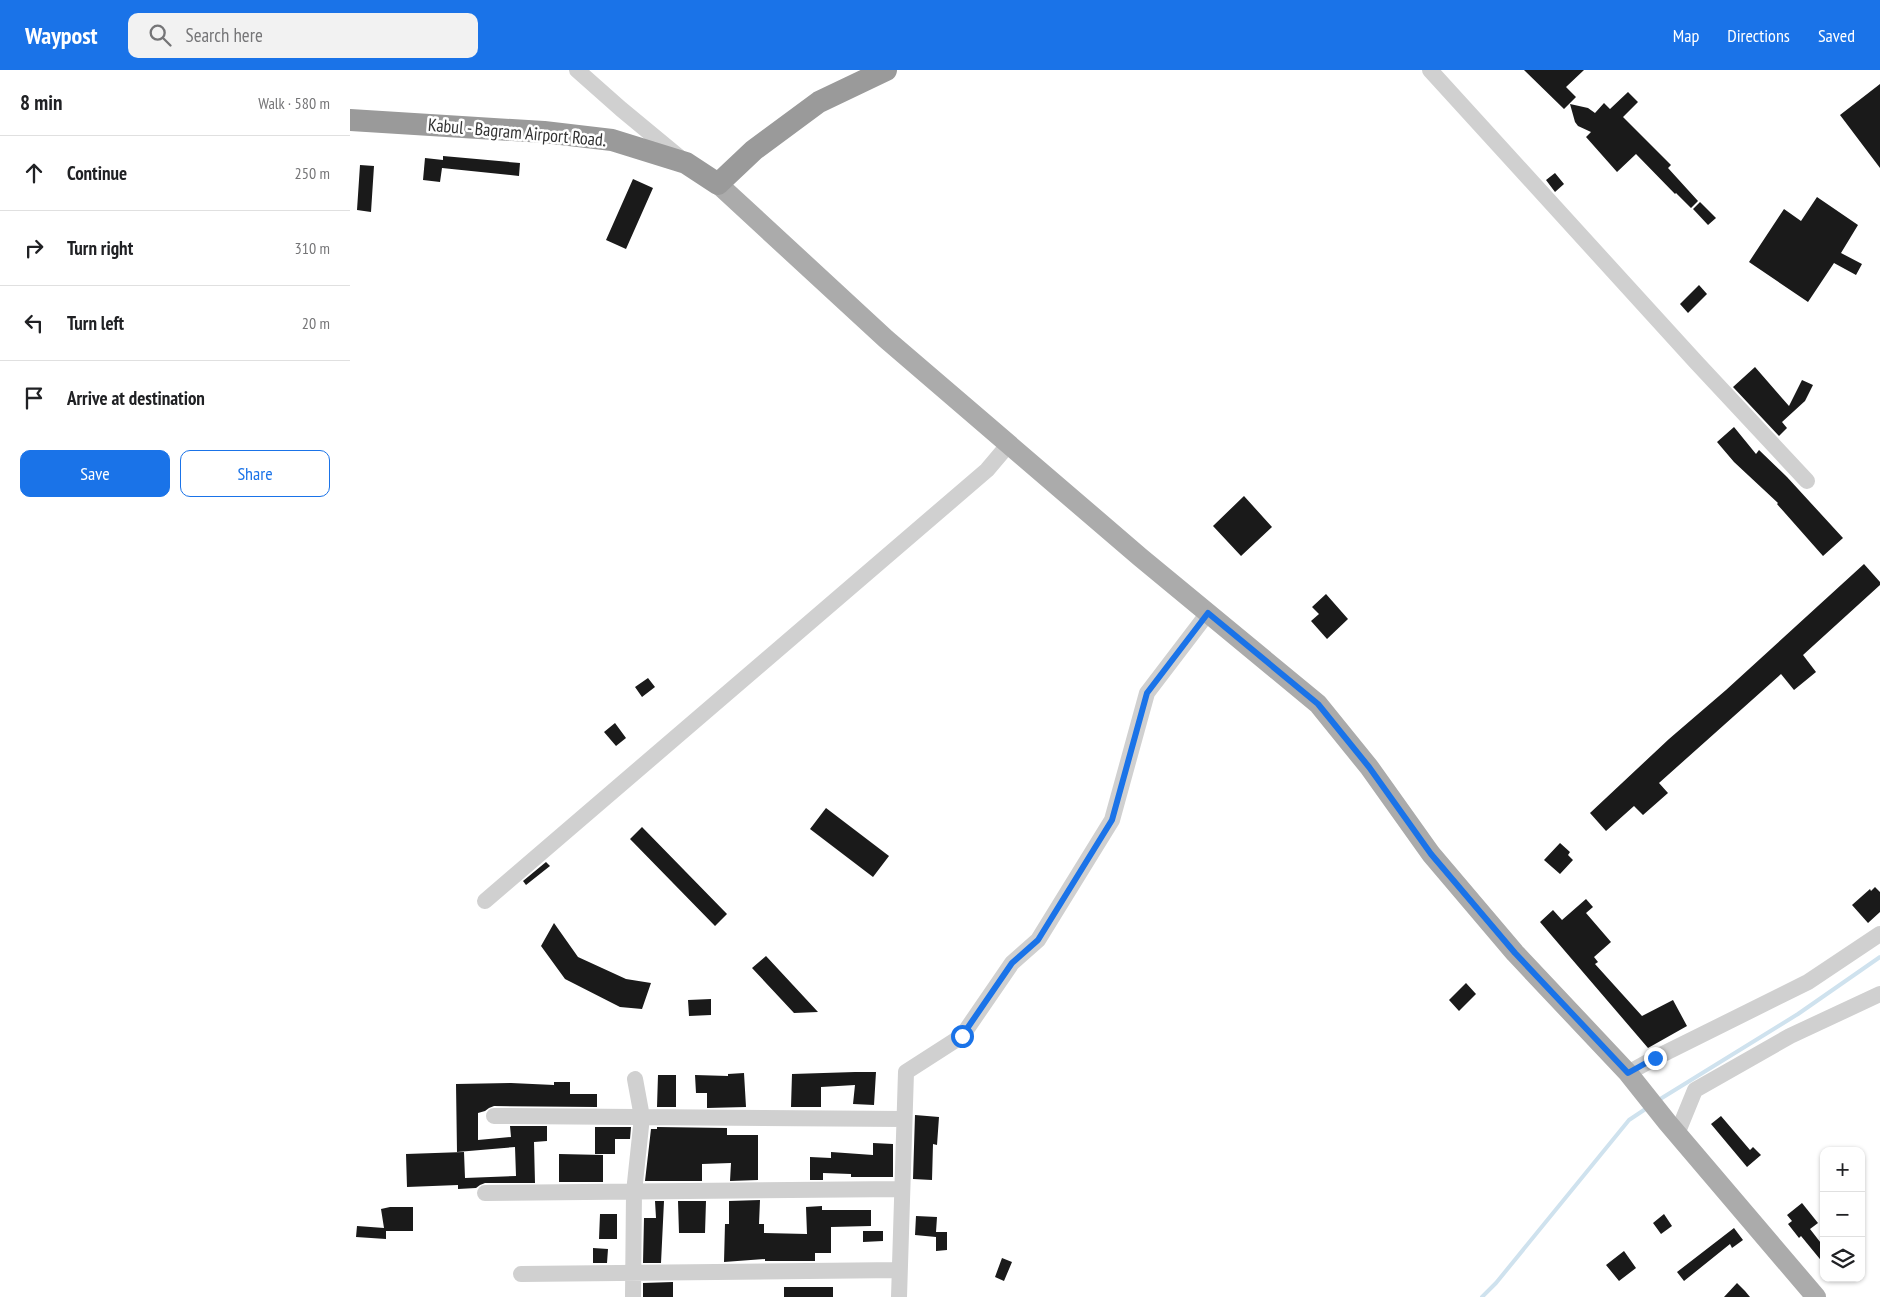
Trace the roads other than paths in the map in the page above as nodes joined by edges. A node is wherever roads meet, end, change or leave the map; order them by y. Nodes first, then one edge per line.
1 (577, 70) edge
2 (886, 70) edge
3 (1430, 70) edge
4 (350, 116) edge
5 (350, 120) edge
6 (397, 122) junction
7 (686, 163) junction
8 (718, 184) junction
9 (1009, 444) junction
10 (1807, 481) dead end
11 (1208, 613) junction
12 (485, 901) dead end
13 (1880, 934) edge
14 (1880, 994) edge
15 (1630, 1076) junction
16 (636, 1079) dead end
17 (494, 1116) dead end
18 (642, 1117) junction
19 (904, 1119) junction
20 (1672, 1128) junction
21 (901, 1189) junction
22 (634, 1192) junction
23 (485, 1193) dead end
24 (899, 1270) junction
25 (633, 1273) junction
26 (521, 1274) dead end
27 (633, 1297) edge
28 (898, 1297) edge
29 (1816, 1297) edge

1 - 7 street
2 - 8 highway
3 - 10 street
4 - 6 highway
5 - 6 highway
6 - 7 highway, Kabul - Bagram Airport Road.
7 - 8 highway, Kabul - Bagram Airport Road.
8 - 9 main road
9 - 11 main road
9 - 12 street
11 - 15 main road
11 - 19 street
13 - 15 street
14 - 20 street
15 - 20 main road
16 - 18 street
17 - 18 street
18 - 19 street
18 - 22 street
19 - 21 street
20 - 29 main road
21 - 22 street
21 - 24 street
22 - 23 street
22 - 25 street
24 - 25 street
24 - 28 street
25 - 26 street
25 - 27 street

